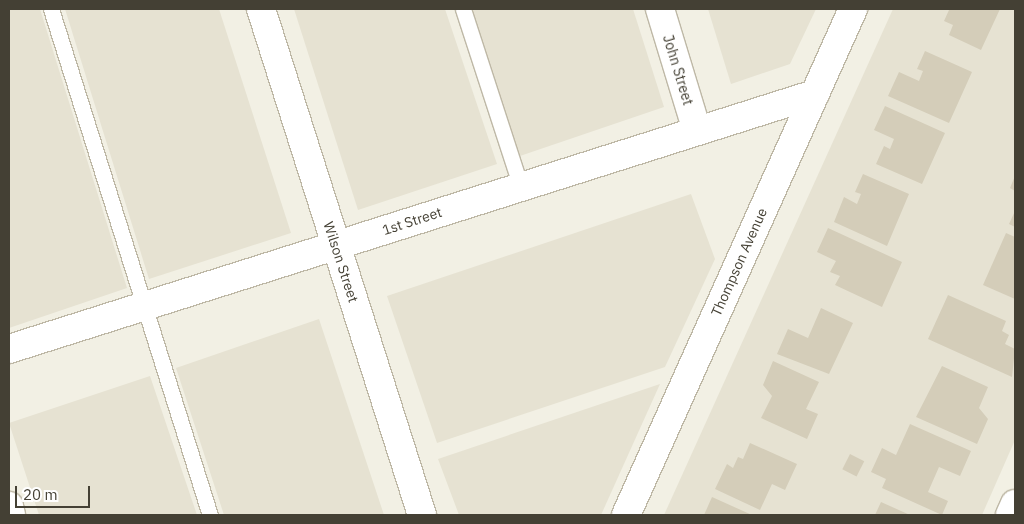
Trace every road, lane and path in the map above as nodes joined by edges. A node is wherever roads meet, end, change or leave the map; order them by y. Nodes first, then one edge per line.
1 (51, 9) edge
2 (260, 9) edge
3 (463, 9) edge
4 (660, 9) edge
5 (853, 9) edge
6 (814, 94) junction
7 (697, 131) junction
8 (521, 187) junction
9 (336, 245) junction
10 (141, 307) junction
11 (9, 349) edge
12 (1015, 504) edge
13 (9, 506) edge
14 (12, 515) edge
15 (210, 515) edge
16 (422, 515) edge
17 (626, 515) edge
18 (1010, 515) edge

1 - 10 lane
2 - 9 street, Wilson Street
3 - 8 lane
4 - 7 street, John Street
5 - 6 street, Thompson Avenue
6 - 7 street, 1st Street
6 - 17 street, Thompson Avenue
7 - 8 street, 1st Street
8 - 9 street, 1st Street
9 - 10 street, 1st Street
9 - 16 street, Wilson Street
10 - 11 street, 1st Street
10 - 15 lane
12 - 18 street
13 - 14 street

